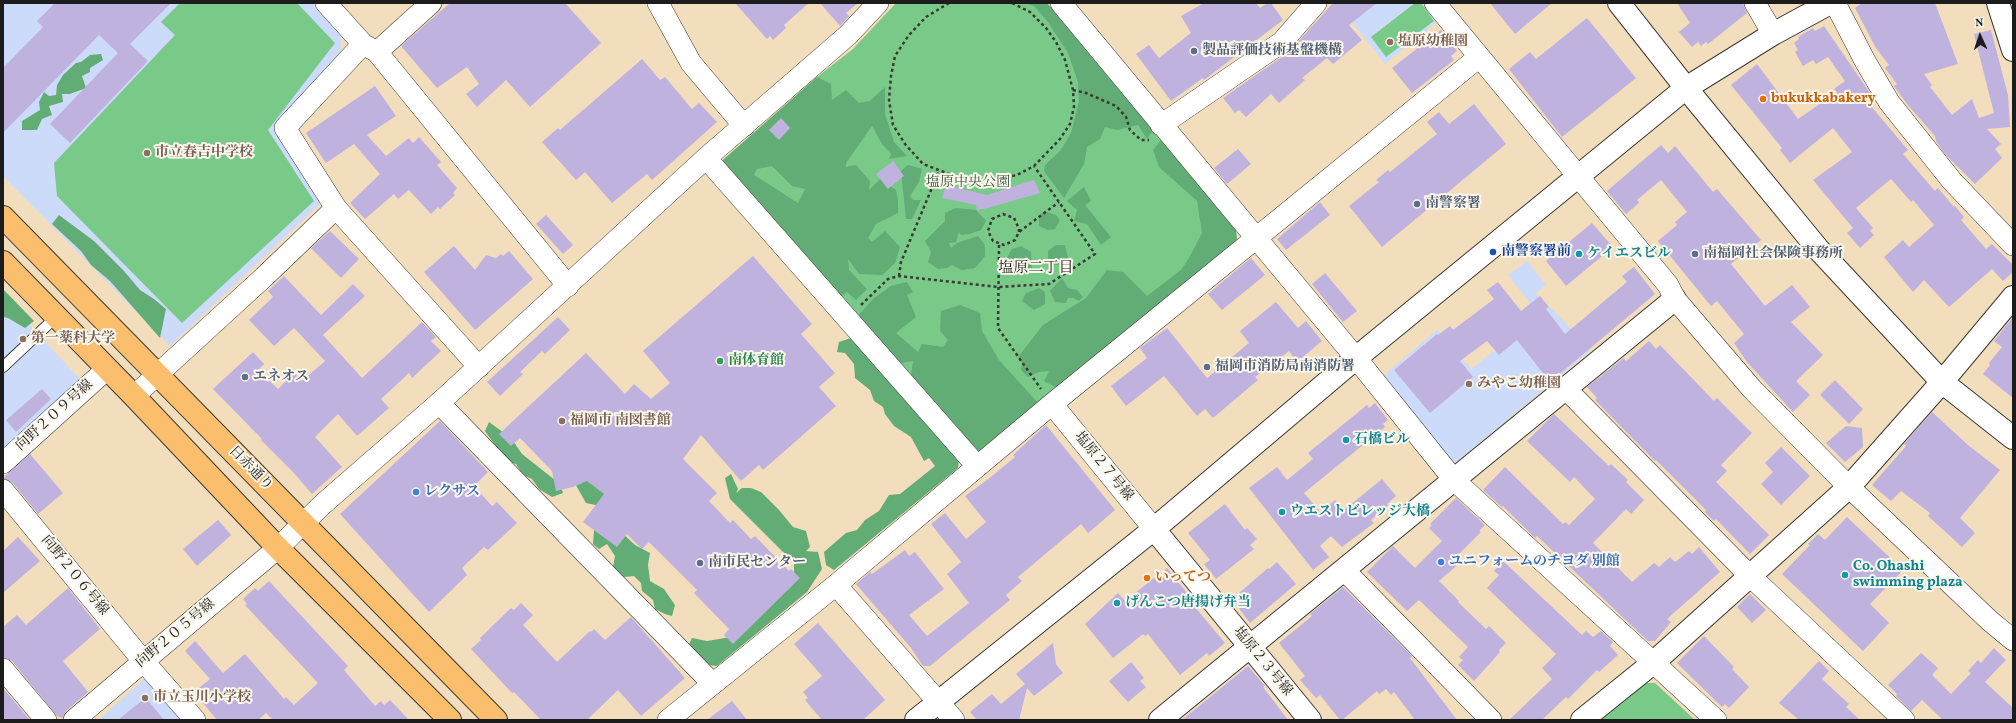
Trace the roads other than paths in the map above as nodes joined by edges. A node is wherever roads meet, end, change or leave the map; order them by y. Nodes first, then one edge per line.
1 (326, 3) edge
2 (431, 3) edge
3 (658, 3) edge
4 (878, 3) edge
5 (1061, 3) edge
6 (1316, 3) edge
7 (1435, 3) edge
8 (1620, 3) edge
9 (1755, 3) edge
10 (1830, 3) edge
11 (1835, 3) edge
12 (1998, 3) edge
13 (1773, 34) junction
14 (370, 48) junction
15 (2013, 50) edge
16 (1479, 57) junction
17 (1686, 88) junction
18 (744, 126) junction
19 (1162, 127) junction
20 (706, 158) junction
21 (1578, 176) junction
22 (336, 208) junction
23 (3, 217) edge
24 (1256, 239) junction
25 (2013, 246) edge
26 (3, 262) edge
27 (568, 286) junction
28 (2013, 297) edge
29 (1675, 300) junction
30 (56, 317) junction
31 (1356, 358) junction
32 (479, 366) junction
33 (3, 367) edge
34 (107, 369) junction
35 (157, 374) junction
36 (1942, 382) junction
37 (1565, 388) junction
38 (134, 396) junction
39 (439, 403) junction
40 (1052, 404) junction
41 (2013, 438) edge
42 (3, 463) edge
43 (977, 466) junction
44 (1454, 480) junction
45 (1849, 487) junction
46 (3, 490) edge
47 (302, 524) junction
48 (1154, 529) junction
49 (278, 548) junction
50 (1344, 570) junction
51 (1749, 575) junction
52 (836, 585) junction
53 (2013, 640) edge
54 (1250, 647) junction
55 (144, 662) junction
56 (1653, 663) junction
57 (3, 669) edge
58 (712, 683) junction
59 (939, 701) junction
60 (1164, 719) edge
61 (46, 720) edge
62 (74, 720) edge
63 (195, 720) edge
64 (450, 720) edge
65 (496, 720) edge
66 (668, 720) edge
67 (916, 720) edge
68 (954, 720) edge
69 (1310, 720) edge
70 (1491, 720) edge
71 (1582, 720) edge
72 (1716, 720) edge
73 (1904, 720) edge

1 - 14 street
2 - 14 street
3 - 18 street
4 - 18 street, 向野２０５号線
5 - 19 street
6 - 19 street
7 - 16 street
8 - 17 street
9 - 13 street
10 - 13 street
11 - 25 street
12 - 15 street
13 - 17 street
14 - 22 street
14 - 27 street
16 - 21 street
16 - 24 street
17 - 21 street
17 - 36 street
18 - 20 street, 向野２０５号線
19 - 24 street
20 - 27 street, 向野２０５号線
20 - 43 street
21 - 29 street
21 - 31 street
22 - 32 street
22 - 35 street
23 - 35 highway, 日赤通り
24 - 31 street
24 - 40 street
26 - 30 highway
27 - 32 street, 向野２０５号線
28 - 36 street
29 - 37 street
29 - 45 street
30 - 33 lane
30 - 34 highway
31 - 44 street
31 - 48 street
32 - 39 street, 向野２０５号線
34 - 38 highway
34 - 42 street, 向野２０９号線
35 - 38 street
35 - 47 highway, 日赤通り
36 - 41 street
36 - 45 street
37 - 44 street
37 - 51 street
38 - 49 highway
39 - 47 street, 向野２０５号線
39 - 58 street
40 - 43 street
40 - 48 street, 塩原２７号線
43 - 52 street
44 - 50 street
44 - 56 street
45 - 51 street
45 - 53 street
46 - 55 street, 向野２０６号線
47 - 49 street, 向野２０５号線
47 - 65 highway, 日赤通り
48 - 54 street, 塩原２３号線
48 - 59 street
49 - 55 street, 向野２０５号線
49 - 64 highway
50 - 54 street
50 - 70 street
51 - 56 street
51 - 73 street
52 - 58 street
52 - 59 street
54 - 60 street
54 - 69 street, 塩原２３号線
55 - 62 street, 向野２０５号線
55 - 63 street, 向野２０６号線
56 - 71 street
56 - 72 street
57 - 61 street
58 - 66 street
59 - 67 street
59 - 68 street

